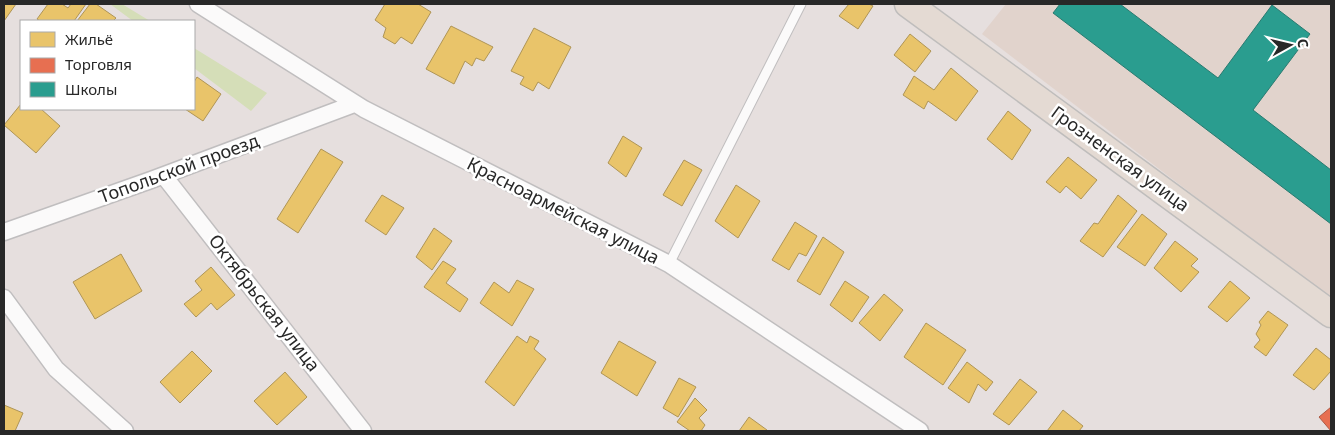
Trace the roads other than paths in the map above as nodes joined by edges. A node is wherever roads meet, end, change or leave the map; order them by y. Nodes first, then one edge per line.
1 (198, 4) edge
2 (801, 4) edge
3 (908, 4) edge
4 (354, 104) junction
5 (164, 176) junction
6 (4, 232) edge
7 (669, 264) junction
8 (4, 298) edge
9 (1331, 314) edge
10 (125, 431) edge
11 (363, 431) edge
12 (920, 431) edge

1 - 4 street, Красноармейская улица
2 - 7 lane
3 - 9 main road, Грозненская улица
4 - 5 street, Топольской проезд
4 - 7 street, Красноармейская улица
5 - 6 street, Топольской проезд
5 - 11 street, Октябрьская улица
7 - 12 street, Красноармейская улица
8 - 10 street

